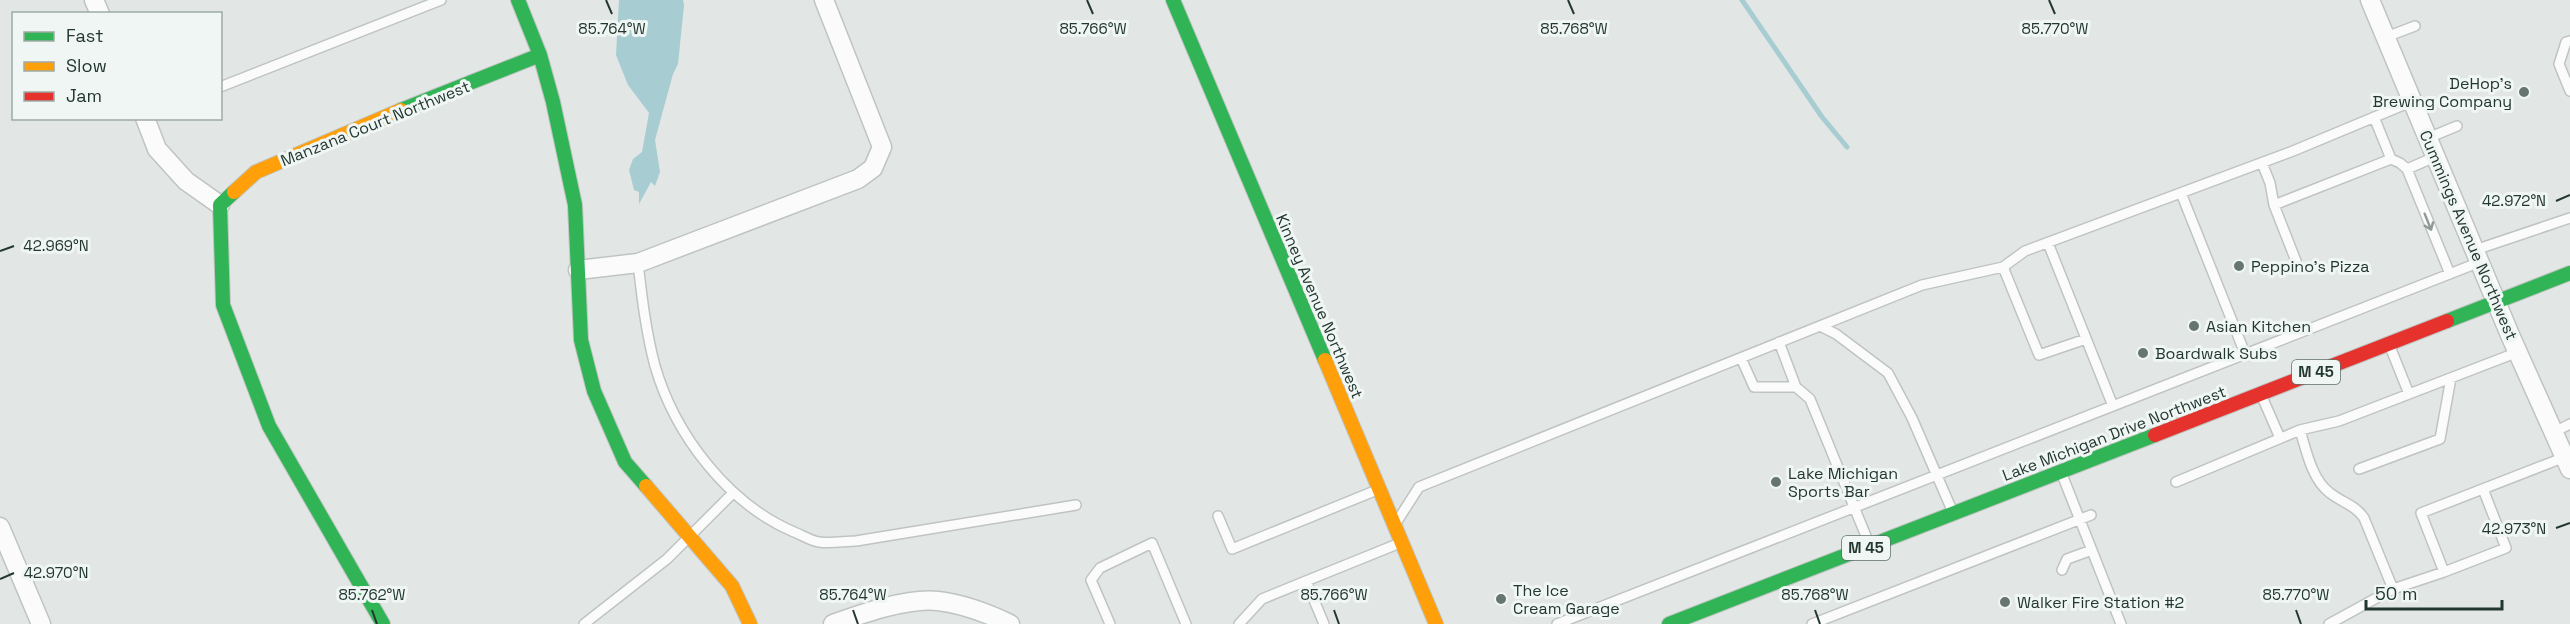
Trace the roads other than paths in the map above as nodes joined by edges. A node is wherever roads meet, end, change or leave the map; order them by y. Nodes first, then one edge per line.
1 (441, 0) edge
2 (518, 0) edge
3 (824, 0) edge
4 (1173, 0) edge
5 (2370, 0) edge
6 (2415, 26) dead end
7 (2386, 37) junction
8 (2570, 40) edge
9 (540, 56) junction
10 (222, 86) edge
11 (2570, 91) edge
12 (2413, 101) junction
13 (2374, 117) junction
14 (146, 120) edge
15 (2457, 126) dead end
16 (2428, 138) junction
17 (2435, 157) junction
18 (2391, 159) junction
19 (2262, 163) junction
20 (2407, 169) junction
21 (2181, 193) junction
22 (2274, 205) junction
23 (220, 206) junction
24 (2570, 218) edge
25 (2048, 243) junction
26 (2477, 256) junction
27 (2296, 261) dead end
28 (638, 263) junction
29 (2003, 267) junction
30 (578, 270) junction
31 (2570, 273) edge
32 (2450, 274) junction
33 (2496, 301) junction
34 (1820, 326) junction
35 (2086, 339) junction
36 (1779, 342) junction
37 (2389, 343) junction
38 (2518, 352) junction
39 (2246, 356) junction
40 (1741, 358) junction
41 (2451, 378) junction
42 (1796, 387) junction
43 (2261, 393) junction
44 (2409, 394) junction
45 (2114, 406) junction
46 (2562, 428) edge
47 (2300, 430) junction
48 (2280, 438) junction
49 (2567, 463) edge
50 (2359, 469) dead end
51 (2062, 472) junction
52 (1938, 474) junction
53 (2176, 482) dead end
54 (1379, 489) junction
55 (2483, 489) junction
56 (733, 493) junction
57 (1076, 506) dead end
58 (1856, 507) junction
59 (1954, 514) junction
60 (2091, 515) dead end
61 (1218, 516) dead end
62 (2079, 519) junction
63 (1394, 525) junction
64 (0, 527) edge
65 (689, 537) junction
66 (1402, 542) junction
67 (1870, 546) junction
68 (2091, 550) junction
69 (2109, 562) dead end
70 (2098, 567) junction
71 (2062, 570) dead end
72 (2444, 572) junction
73 (1306, 581) junction
74 (2393, 589) junction
75 (1720, 604) junction
76 (2129, 612) dead end
77 (2119, 620) edge
78 (41, 624) edge
79 (383, 624) edge
80 (584, 624) edge
81 (750, 624) edge
82 (833, 624) edge
83 (1010, 624) edge
84 (1110, 624) edge
85 (1186, 624) edge
86 (1239, 624) edge
87 (1324, 624) edge
88 (1436, 624) edge
89 (1557, 624) edge
90 (1670, 624) edge
91 (1728, 624) edge
92 (1812, 624) edge
93 (2329, 624) edge

1 - 10 lane
2 - 9 main road
3 - 28 street
4 - 54 main road, Kinney Avenue Northwest
5 - 7 street, Cummings Avenue Northwest
6 - 7 lane
7 - 12 street, Cummings Avenue Northwest
8 - 11 lane
9 - 23 main road, Manzana Court Northwest
9 - 30 main road
12 - 13 lane
12 - 16 street, Cummings Avenue Northwest
13 - 18 lane
13 - 19 lane
14 - 23 street
15 - 16 lane
16 - 17 street, Cummings Avenue Northwest
17 - 20 lane
17 - 26 street, Cummings Avenue Northwest
18 - 20 lane
18 - 22 lane
19 - 21 lane
19 - 22 lane
20 -> 32 lane
21 - 25 lane
21 - 39 lane
22 - 27 lane
23 - 79 main road
24 - 26 lane
25 - 29 lane
25 - 35 lane
26 - 32 lane
26 - 33 street, Cummings Avenue Northwest
28 - 30 street
28 - 56 lane
29 - 34 lane
29 - 35 lane
30 - 65 main road
31 - 33 main road, Lake Michigan Drive Northwest / M 45
32 - 39 lane
33 - 37 main road, Lake Michigan Drive Northwest / M 45
33 - 38 street, Cummings Avenue Northwest
34 - 36 lane
34 - 52 lane
35 - 45 lane
36 - 40 lane
36 - 42 lane
37 - 43 main road, Lake Michigan Drive Northwest / M 45
37 - 44 lane
38 - 41 lane
38 - 46 street, Cummings Avenue Northwest
39 - 45 lane
40 - 42 lane
40 - 63 lane
41 - 44 lane
41 - 50 lane
42 - 58 lane
43 - 48 lane
43 - 51 main road, Lake Michigan Drive Northwest / M 45
44 - 47 lane
45 - 52 lane
46 - 49 street, Cummings Avenue Northwest
47 - 48 lane
47 - 74 lane
48 - 53 lane
49 - 55 lane
51 - 59 main road, Lake Michigan Drive Northwest / M 45
51 - 62 lane
52 - 58 lane
52 - 59 lane
54 - 61 lane
54 - 63 main road, Kinney Avenue Northwest
55 - 72 lane
55 - 72 lane
56 - 57 lane
56 - 65 lane
58 - 67 lane
58 - 89 lane
59 - 67 main road, Lake Michigan Drive Northwest / M 45
60 - 62 lane
62 - 68 lane
62 - 92 lane
63 - 66 main road, Kinney Avenue Northwest
64 - 78 street
65 - 80 lane
65 - 81 main road
66 - 73 lane
66 - 88 main road, Kinney Avenue Northwest
67 - 75 main road, Lake Michigan Drive Northwest / M 45
68 - 70 lane
68 - 71 lane
69 - 70 lane
70 - 77 lane
72 - 74 lane
73 - 86 lane
73 - 87 lane
74 - 93 lane
75 - 90 main road, Lake Michigan Drive Northwest / M 45
75 - 91 street
76 - 77 lane
82 - 83 street
84 - 85 lane

